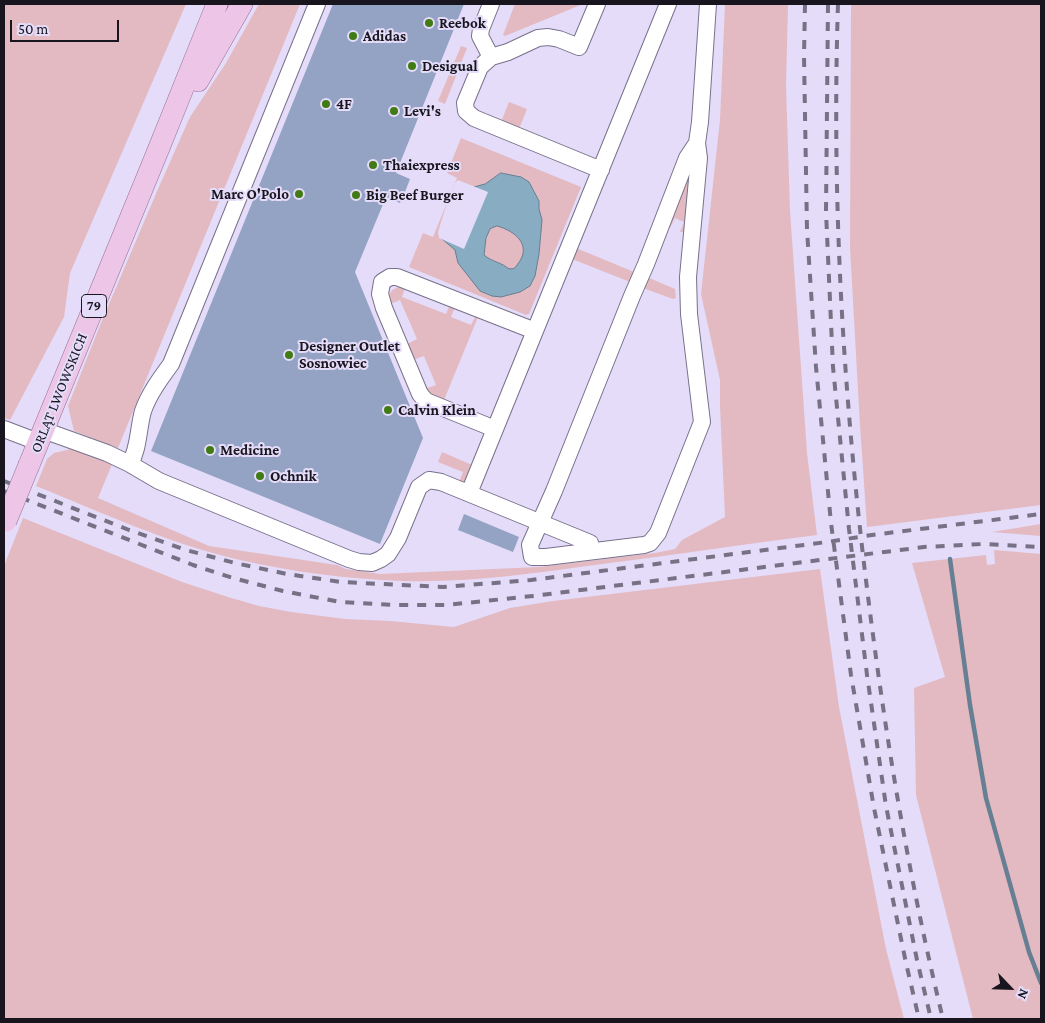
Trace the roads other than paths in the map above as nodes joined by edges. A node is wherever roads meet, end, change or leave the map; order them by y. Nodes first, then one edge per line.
1 (217, 4) edge
2 (242, 4) edge
3 (318, 4) edge
4 (491, 4) edge
5 (597, 4) edge
6 (668, 4) edge
7 (708, 4) edge
8 (491, 57) junction
9 (697, 143) junction
10 (159, 148) junction
11 (601, 170) junction
12 (535, 331) junction
13 (4, 429) edge
14 (495, 429) junction
15 (41, 436) junction
16 (130, 464) junction
17 (469, 493) junction
18 (540, 522) junction
19 (5, 524) edge
20 (592, 550) junction

1 - 10 main road, ORLĄT LWOWSKICH / 79
2 - 10 main road, ORLĄT LWOWSKICH / 79
3 - 16 lane
4 - 8 lane
5 - 8 lane
6 - 11 lane
7 - 9 lane
8 - 11 lane
9 - 18 lane
9 - 20 lane
10 - 15 main road, ORLĄT LWOWSKICH / 79
11 - 12 lane
12 - 14 lane
12 - 14 lane
13 - 15 lane
14 - 17 lane
15 - 16 lane
15 - 19 main road, ORLĄT LWOWSKICH / 79, bridge
16 - 17 lane
17 - 18 lane
18 - 20 lane
18 - 20 lane

